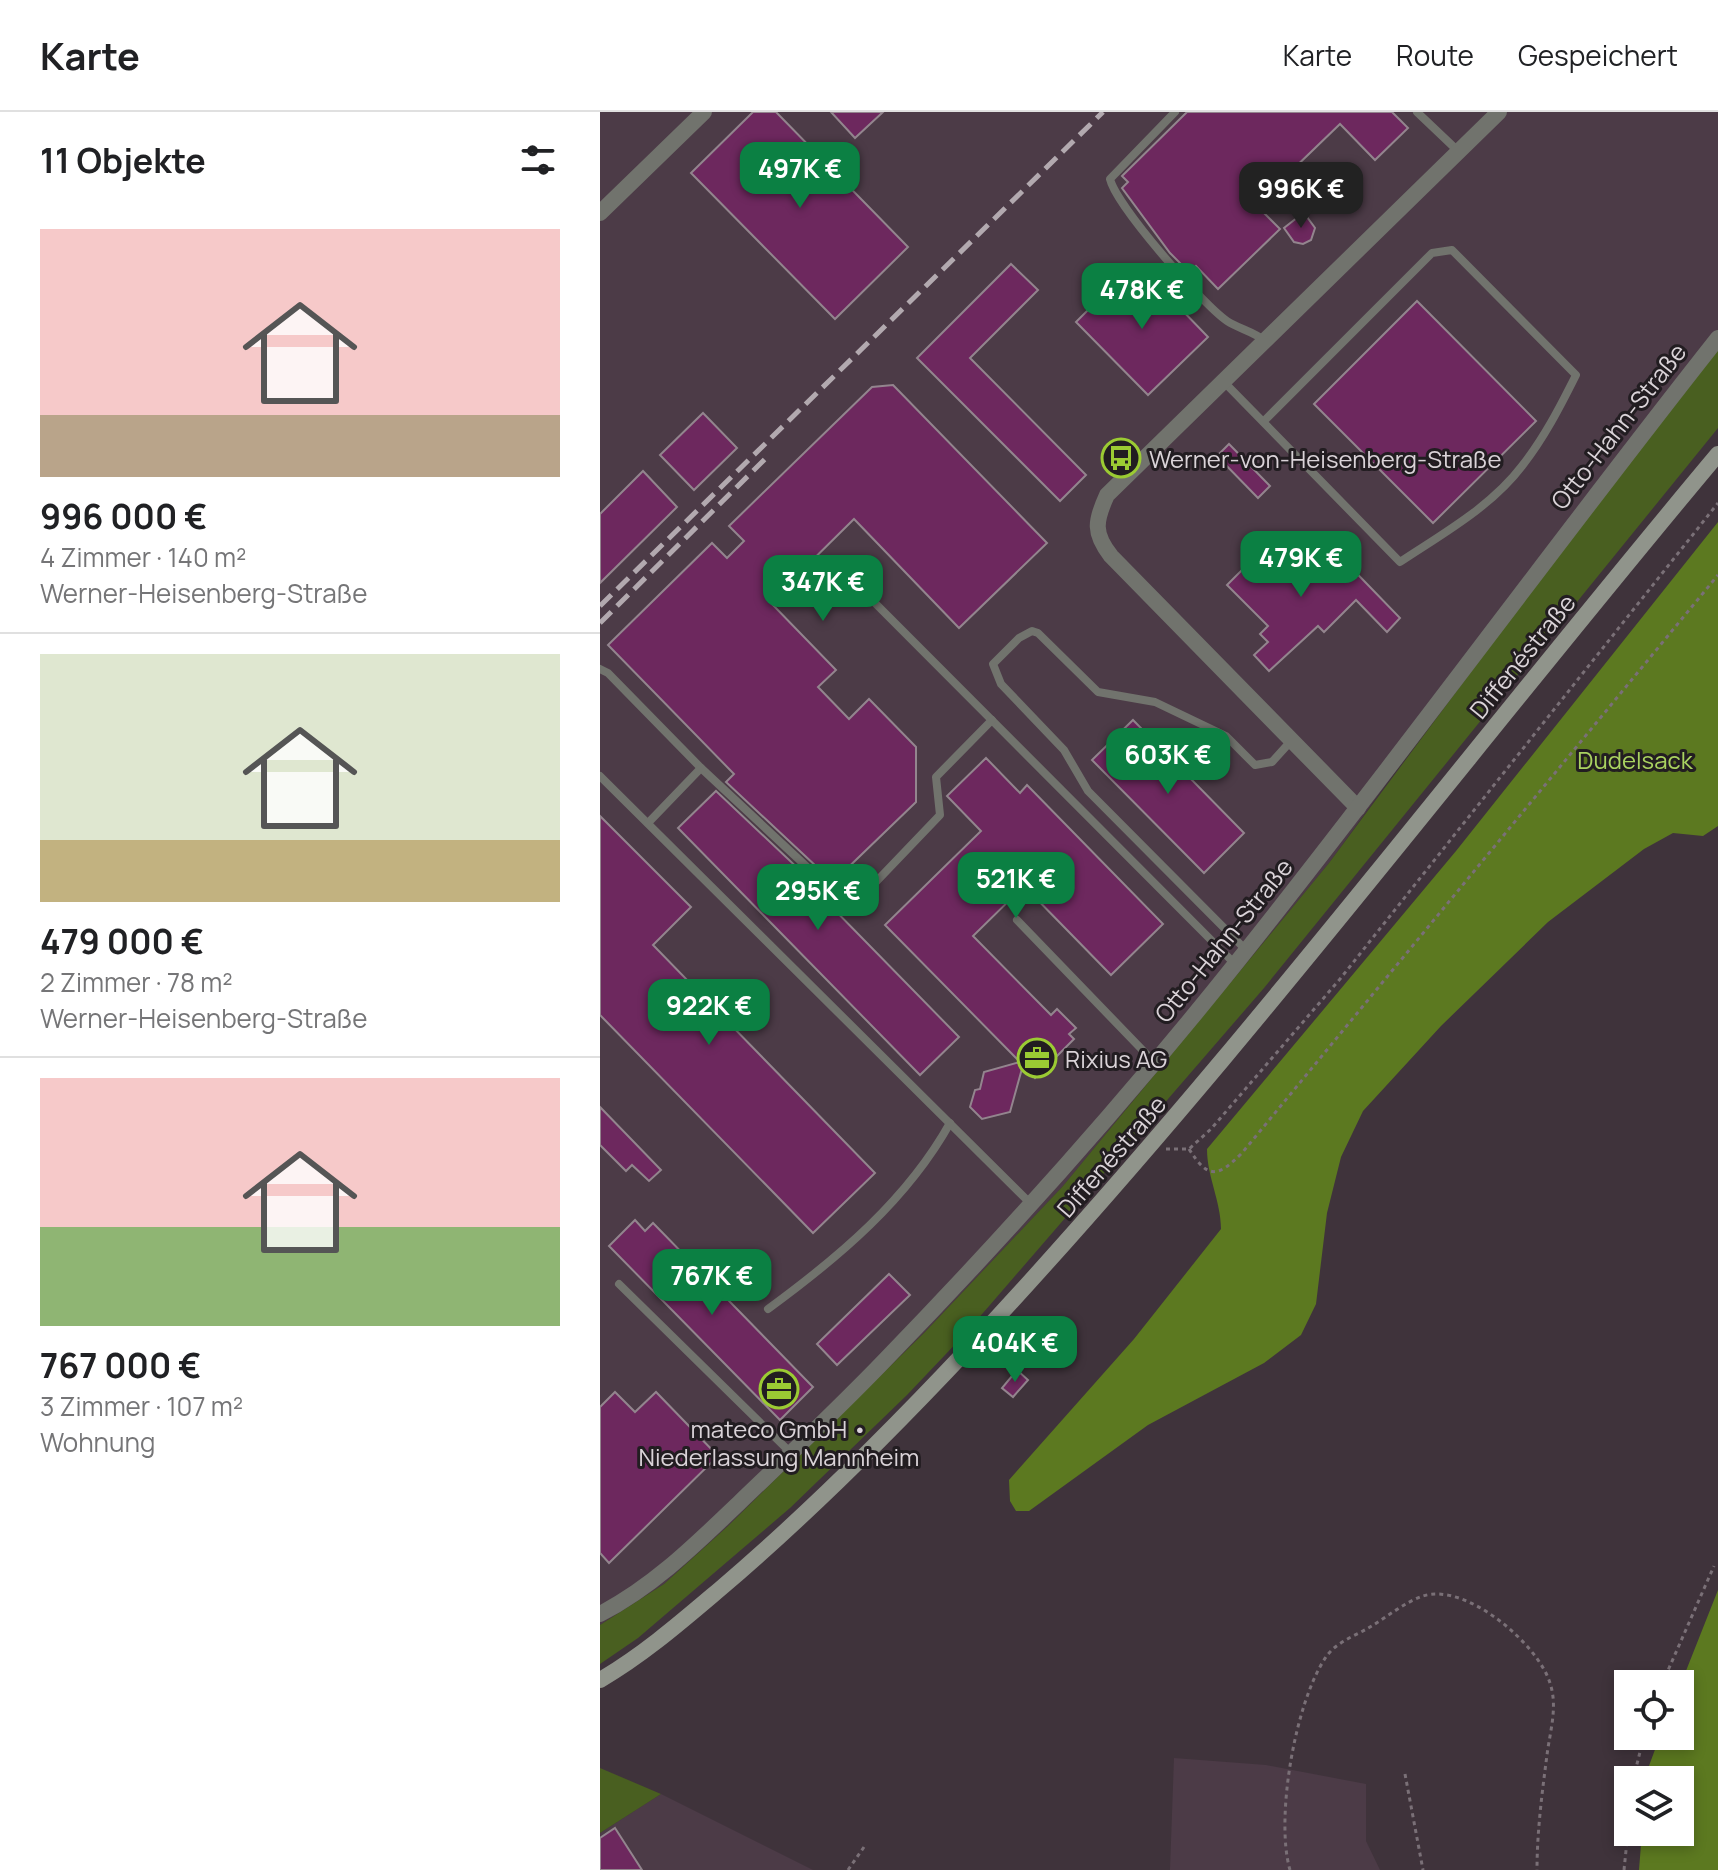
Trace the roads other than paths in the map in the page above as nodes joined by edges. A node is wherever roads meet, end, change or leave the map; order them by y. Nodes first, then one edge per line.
1 (704, 112) edge
2 (1175, 112) edge
3 (1417, 112) edge
4 (1499, 112) edge
5 (1459, 151) junction
6 (600, 213) edge
7 (1718, 338) edge
8 (1265, 341) junction
9 (1223, 381) junction
10 (1263, 422) junction
11 (1718, 454) edge
12 (872, 600) dead end
13 (600, 669) edge
14 (992, 720) junction
15 (1292, 740) junction
16 (701, 768) junction
17 (600, 776) edge
18 (1358, 808) junction
19 (648, 823) junction
20 (1017, 920) dead end
21 (1246, 950) junction
22 (1235, 964) junction
23 (1154, 1062) junction
24 (950, 1123) junction
25 (1031, 1205) junction
26 (619, 1284) dead end
27 (768, 1309) dead end
28 (791, 1453) junction
29 (600, 1614) edge
30 (600, 1680) edge

1 - 6 street
2 - 8 lane
3 - 5 lane
4 - 5 street
5 - 8 street
7 - 18 street, Otto-Hahn-Straße
8 - 9 street
9 - 10 lane
9 - 15 street
10 - 10 lane
11 - 30 main road, Diffenéstraße
12 - 14 lane
13 - 16 lane
14 - 16 lane
14 - 22 lane
15 - 18 street
15 - 21 lane
16 - 19 lane
17 - 19 lane
18 - 21 street, Otto-Hahn-Straße
19 - 24 lane
20 - 23 lane
21 - 22 street, Otto-Hahn-Straße
22 - 23 street, Otto-Hahn-Straße
23 - 25 street, Otto-Hahn-Straße
24 - 25 lane
24 - 27 lane
25 - 28 street, Otto-Hahn-Straße
26 - 28 lane
28 - 29 street, Otto-Hahn-Straße

